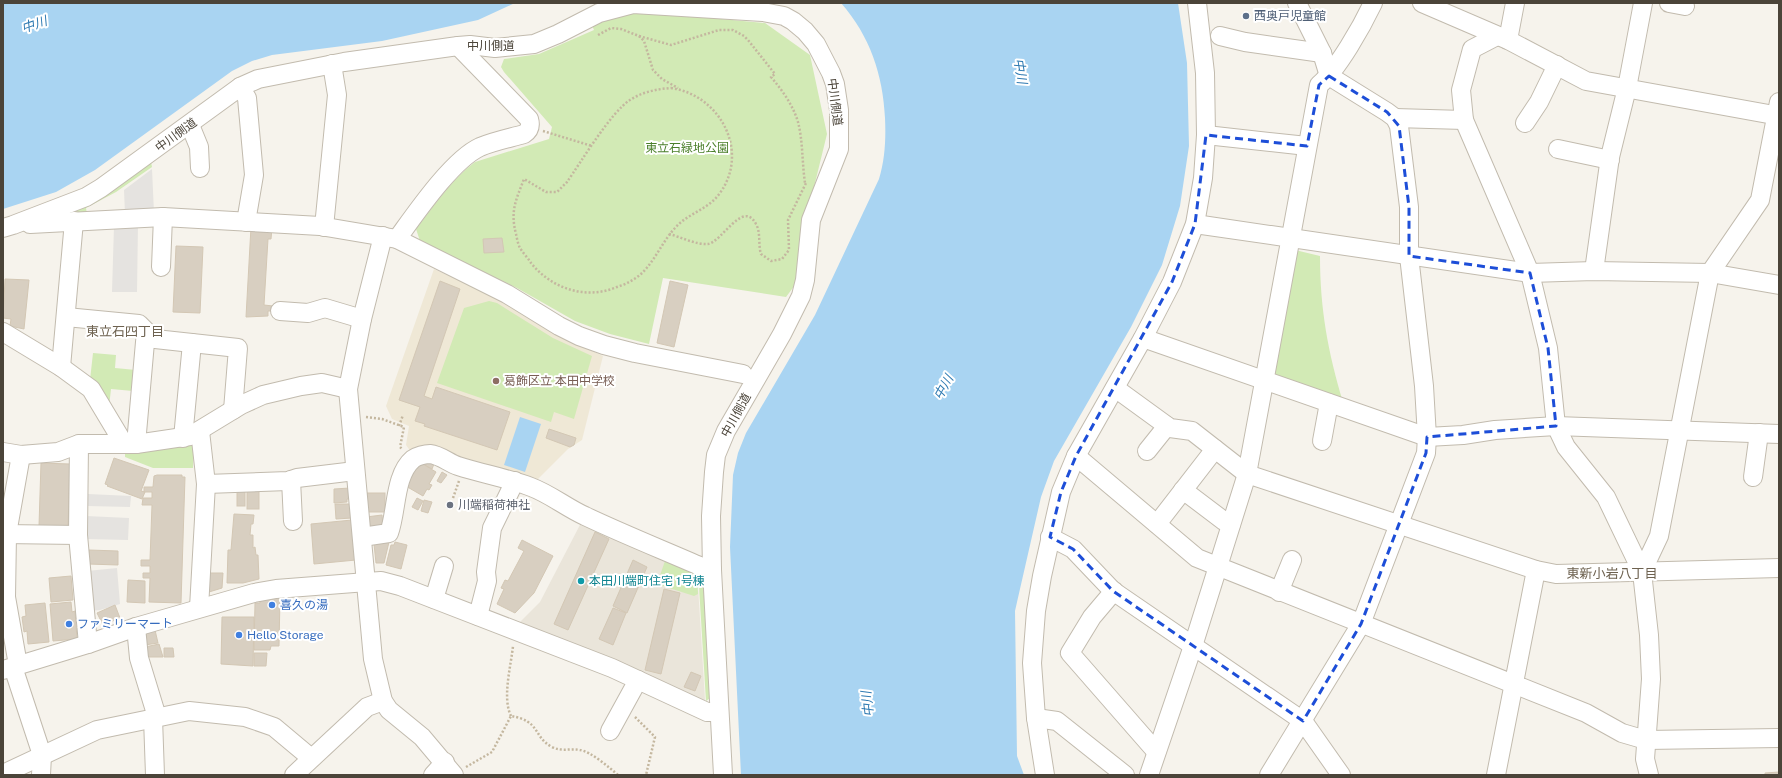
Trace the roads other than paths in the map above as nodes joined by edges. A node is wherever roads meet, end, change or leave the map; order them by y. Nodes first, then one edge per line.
1 (1197, 3) edge
2 (1297, 3) edge
3 (1373, 3) edge
4 (1422, 3) edge
5 (1515, 3) edge
6 (1643, 3) edge
7 (1220, 36) dead end
8 (1502, 38) junction
9 (458, 46) junction
10 (495, 48) junction
11 (1322, 53) junction
12 (332, 64) junction
13 (1557, 65) junction
14 (1330, 76) junction
15 (492, 79) junction
16 (240, 88) junction
17 (1627, 88) junction
18 (1778, 111) edge
19 (1395, 118) junction
20 (1464, 120) junction
21 (1525, 123) dead end
22 (190, 125) junction
23 (1206, 135) junction
24 (1307, 146) junction
25 (1558, 149) dead end
26 (1610, 160) junction
27 (200, 168) dead end
28 (164, 218) junction
29 (74, 221) junction
30 (246, 222) junction
31 (1195, 224) junction
32 (8, 227) edge
33 (324, 227) junction
34 (390, 238) junction
35 (1291, 239) junction
36 (1409, 256) junction
37 (161, 267) dead end
38 (1594, 271) junction
39 (1530, 273) junction
40 (1710, 273) junction
41 (1779, 285) edge
42 (280, 311) dead end
43 (66, 317) junction
44 (362, 319) junction
45 (3, 332) edge
46 (146, 338) junction
47 (1143, 338) junction
48 (192, 343) junction
49 (61, 367) junction
50 (743, 374) dead end
51 (1265, 381) junction
52 (1115, 388) junction
53 (348, 389) junction
54 (1329, 403) junction
55 (233, 410) junction
56 (1167, 426) junction
57 (1556, 426) junction
58 (1680, 430) junction
59 (200, 431) junction
60 (1759, 434) junction
61 (1779, 434) edge
62 (1427, 436) junction
63 (183, 438) junction
64 (1322, 440) dead end
65 (79, 444) junction
66 (130, 444) junction
67 (1215, 449) junction
68 (1147, 451) dead end
69 (3, 452) edge
70 (21, 454) junction
71 (1076, 456) junction
72 (354, 471) junction
73 (1247, 474) junction
74 (1753, 477) dead end
75 (291, 480) junction
76 (515, 481) junction
77 (206, 484) junction
78 (1183, 490) junction
79 (298, 518) dead end
80 (1157, 524) junction
81 (1231, 524) junction
82 (1400, 524) junction
83 (5, 534) edge
84 (78, 535) junction
85 (362, 537) junction
86 (1050, 537) junction
87 (1292, 560) dead end
88 (444, 566) dead end
89 (1218, 567) junction
90 (1779, 568) edge
91 (712, 570) junction
92 (1536, 570) junction
93 (1642, 572) junction
94 (367, 582) junction
95 (1114, 591) junction
96 (1279, 592) junction
97 (4, 597) edge
98 (434, 599) junction
99 (199, 608) junction
100 (478, 616) junction
101 (1361, 624) junction
102 (136, 627) junction
103 (88, 644) junction
104 (1193, 646) junction
105 (12, 667) edge
106 (638, 680) junction
107 (1514, 685) junction
108 (383, 701) junction
109 (719, 712) junction
110 (155, 718) junction
111 (1036, 718) junction
112 (1303, 721) junction
113 (610, 731) dead end
114 (1779, 738) edge
115 (1646, 740) junction
116 (1157, 750) junction
117 (42, 755) junction
118 (309, 757) junction
119 (1106, 769) edge
120 (451, 770) edge
121 (3, 774) edge
122 (41, 775) edge
123 (155, 775) edge
124 (294, 775) edge
125 (433, 775) edge
126 (722, 775) edge
127 (1045, 775) edge
128 (1125, 775) edge
129 (1149, 775) edge
130 (1269, 775) edge
131 (1341, 775) edge
132 (1496, 775) edge
133 (1649, 775) edge

1 - 23 street
2 - 11 street
3 - 14 street
4 - 8 street
5 - 8 street
6 - 17 street
7 - 11 street
8 - 13 street
8 - 20 street
9 - 10 street, 中川側道
9 - 12 street, 中川側道
9 - 15 street
10 - 15 street
10 - 91 street, 中川側道
11 - 14 street
12 - 16 street, 中川側道
12 - 33 street
13 - 17 street
13 - 21 street
14 - 19 street
14 - 24 street
15 - 34 street
16 - 22 street, 中川側道
16 - 30 street
17 - 18 street
17 - 26 street
18 - 40 street
19 - 20 street
19 - 36 street
20 - 39 street
22 - 27 street
22 - 32 street, 中川側道
23 - 24 street
23 - 31 street
24 - 35 street
25 - 26 street
26 - 38 street
28 - 29 street
28 - 30 street
28 - 37 street
29 - 32 street
29 - 43 street
30 - 33 street
31 - 35 street
31 - 47 street
33 - 34 street
34 - 44 street
34 - 50 street
35 - 36 street
35 - 51 street
36 - 39 street
36 - 62 street
38 - 39 street
38 - 40 street
39 - 57 street
40 - 41 street
40 - 58 street
42 - 44 street
43 - 46 street
43 - 49 street
44 - 53 street
45 - 49 street
46 - 48 street
46 - 66 street
47 - 51 street
47 - 52 street
48 - 55 street
48 - 63 street
49 - 66 street
51 - 54 street
51 - 73 street
52 - 56 street
52 - 71 street
53 - 55 street
53 - 72 street
54 - 62 street
54 - 64 street
55 - 59 street
56 - 67 street
56 - 68 street
57 - 58 street
57 - 62 street
57 - 93 street
58 - 60 street
58 - 93 street
59 - 63 street
59 - 77 street
60 - 61 street
60 - 74 street
62 - 82 street
63 - 66 street
65 - 66 street
65 - 70 street
65 - 84 street
67 - 73 street
67 - 78 street
69 - 70 street
70 - 83 street
71 - 80 street
71 - 86 street
72 - 75 street
72 - 85 street
73 - 81 street
73 - 82 street
75 - 77 street
75 - 79 street
76 - 85 street
76 - 91 street
76 - 100 street
77 - 99 street
78 - 80 street
78 - 81 street
80 - 89 street
81 - 89 street
82 - 92 street
82 - 101 street
83 - 84 street
83 - 97 street
84 - 103 street
85 - 94 street
86 - 95 street
86 - 111 street
87 - 96 street
88 - 98 street
89 - 96 street
89 - 104 street
90 - 93 street
91 - 109 street, 中川側道
92 - 93 street
92 - 107 street
93 - 115 street
94 - 98 street
94 - 99 street
94 - 108 street
95 - 104 street
95 - 116 street
96 - 101 street
97 - 105 street
98 - 100 street
99 - 102 street
100 - 106 street
101 - 107 street
101 - 112 street
102 - 103 street
102 - 110 street
103 - 105 street
104 - 112 street
104 - 116 street
105 - 117 street
106 - 109 street
106 - 113 street
107 - 115 street
107 - 132 street
108 - 118 street
108 - 120 street
109 - 126 street, 中川側道
110 - 117 street
110 - 118 street
110 - 123 street
111 - 119 street
111 - 127 street
112 - 130 street
112 - 131 street
114 - 115 street
115 - 133 street
116 - 129 street
117 - 121 street
117 - 122 street
118 - 124 street
119 - 128 street
120 - 125 street

